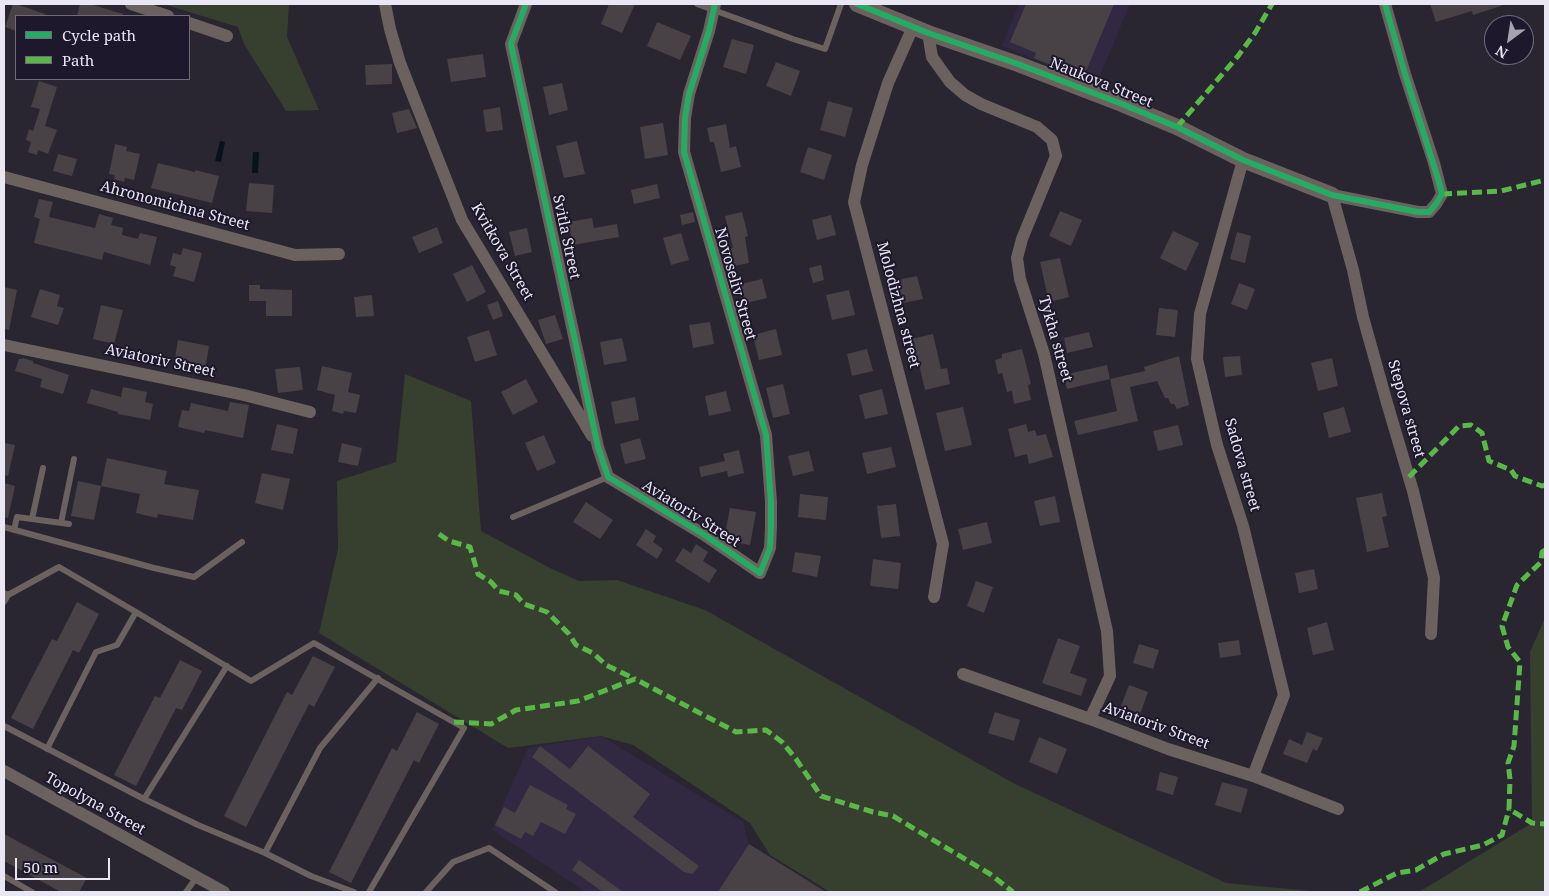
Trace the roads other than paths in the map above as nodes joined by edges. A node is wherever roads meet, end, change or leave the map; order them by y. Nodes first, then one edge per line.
1 (131, 4) edge
2 (384, 4) edge
3 (526, 4) edge
4 (697, 4) edge
5 (841, 4) edge
6 (857, 4) edge
7 (1385, 4) edge
8 (714, 7) edge
9 (165, 15) edge
10 (190, 23) edge
11 (920, 30) junction
12 (227, 36) dead end
13 (1243, 160) junction
14 (4, 177) edge
15 (1332, 195) junction
16 (339, 254) dead end
17 (4, 345) edge
18 (310, 412) dead end
19 (598, 447) junction
20 (74, 459) dead end
21 (43, 468) dead end
22 (608, 478) junction
23 (513, 518) dead end
24 (32, 519) junction
25 (61, 523) junction
26 (70, 524) dead end
27 (4, 526) edge
28 (14, 530) junction
29 (242, 542) dead end
30 (760, 573) joint
31 (6, 594) edge
32 (934, 597) dead end
33 (4, 602) edge
34 (136, 612) junction
35 (1431, 634) dead end
36 (227, 666) junction
37 (963, 674) dead end
38 (378, 678) junction
39 (1090, 718) junction
40 (4, 726) edge
41 (47, 748) junction
42 (4, 771) edge
43 (1253, 776) junction
44 (144, 799) junction
45 (1338, 809) dead end
46 (265, 853) junction
47 (4, 876) edge
48 (196, 878) junction
49 (32, 892) edge
50 (186, 892) edge
51 (224, 892) edge
52 (354, 892) edge
53 (369, 892) edge
54 (426, 892) edge
55 (555, 892) edge

1 - 9 street
2 - 19 street, Kvitkova Street
3 - 19 street, Svitla Street
4 - 8 lane
5 - 8 lane
6 - 11 street, Naukova Street
7 - 15 street
8 - 30 street, Novoseliv Street
10 - 12 street
11 - 13 street, Naukova Street
11 - 32 street, Molodizhna street
11 - 39 street, Tykha street
13 - 15 street, Naukova Street
13 - 43 street, Sadova street
14 - 16 street, Ahronomichna Street
15 - 35 street, Stepova street
17 - 18 street, Aviatoriv Street
19 - 22 street, Svitla Street
20 - 25 lane
21 - 24 lane
22 - 23 lane
22 - 30 street, Aviatoriv Street
24 - 25 lane
24 - 28 lane
25 - 26 lane
27 - 28 lane
28 - 29 lane
31 - 33 lane
31 - 34 lane
34 - 36 lane
34 - 41 lane
36 - 38 lane
36 - 44 lane
37 - 39 street, Aviatoriv Street
38 - 46 lane
38 - 53 lane
39 - 43 street, Aviatoriv Street
40 - 41 lane
41 - 44 lane
42 - 48 street, Topolyna Street
43 - 45 street, Aviatoriv Street
44 - 46 lane
46 - 52 lane
47 - 49 lane
48 - 50 lane
48 - 51 street, Topolyna Street
54 - 55 lane

